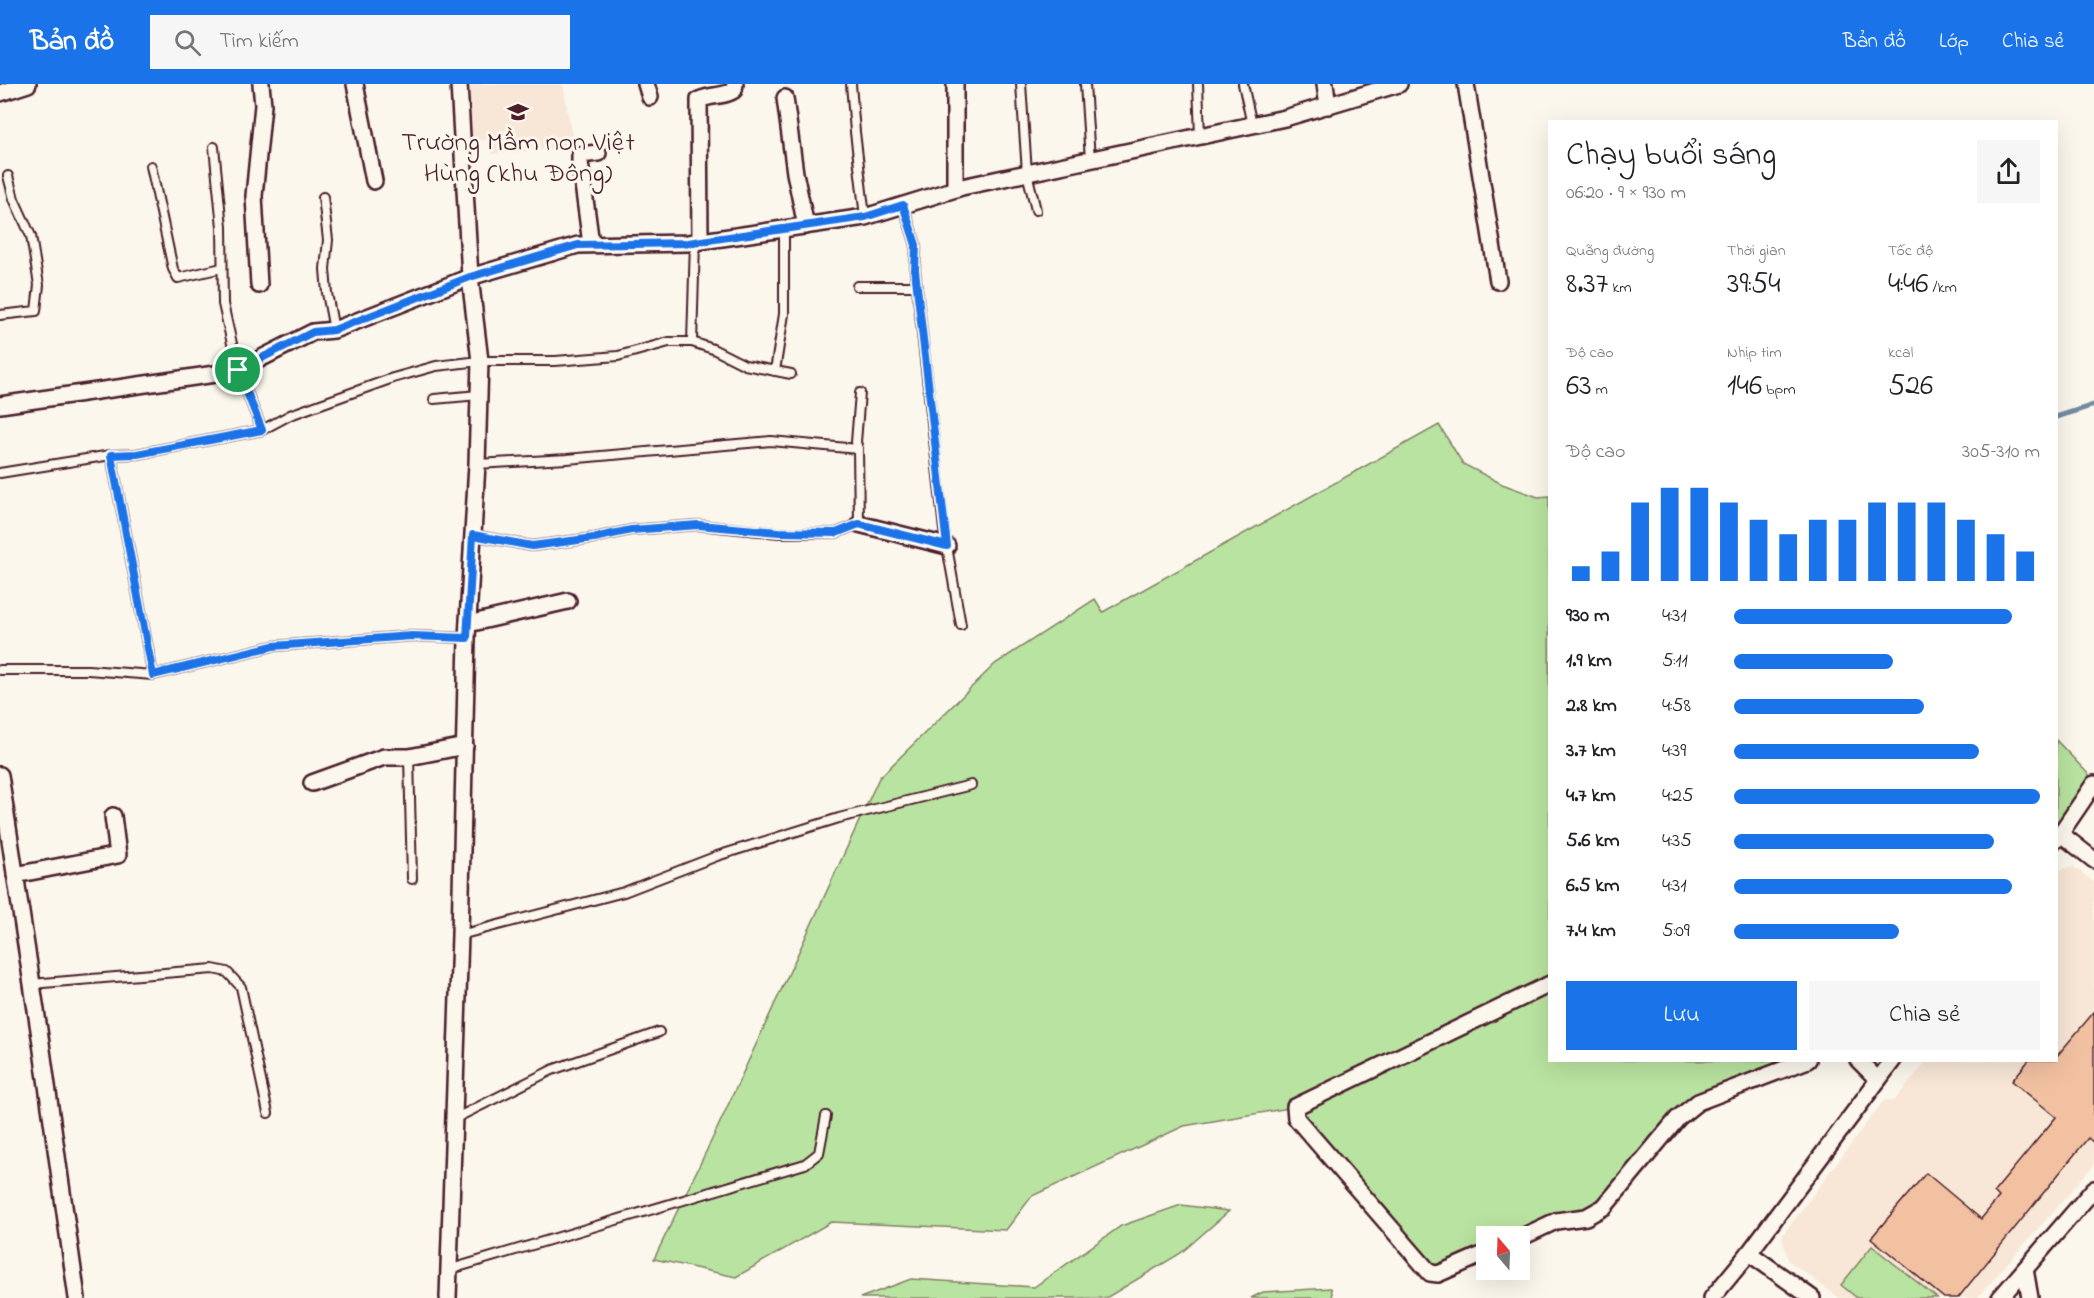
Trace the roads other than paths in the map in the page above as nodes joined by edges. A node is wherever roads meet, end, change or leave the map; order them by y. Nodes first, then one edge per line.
1 (28, 84) edge
2 (261, 84) edge
3 (355, 84) edge
4 (459, 84) edge
5 (735, 84) edge
6 (851, 84) edge
7 (955, 84) edge
8 (1021, 84) edge
9 (1085, 84) edge
10 (1198, 84) edge
11 (1243, 84) edge
12 (1325, 84) edge
13 (1466, 84) edge
14 (1392, 85) edge
15 (0, 93) edge
16 (785, 98) dead end
17 (1328, 106) junction
18 (1252, 125) junction
19 (1200, 136) junction
20 (214, 147) dead end
21 (598, 153) dead end
22 (1090, 160) junction
23 (151, 166) dead end
24 (1027, 173) junction
25 (8, 176) dead end
26 (374, 181) dead end
27 (955, 189) junction
28 (323, 197) dead end
29 (903, 205) junction
30 (1036, 210) dead end
31 (865, 217) junction
32 (806, 226) junction
33 (784, 229) junction
34 (697, 242) junction
35 (591, 244) junction
36 (222, 268) junction
37 (470, 277) junction
38 (1498, 280) dead end
39 (259, 285) dead end
40 (857, 286) dead end
41 (917, 286) junction
42 (0, 315) edge
43 (334, 330) junction
44 (692, 342) junction
45 (480, 361) junction
46 (238, 370) junction
47 (776, 371) junction
48 (792, 374) dead end
49 (860, 393) dead end
50 (479, 395) junction
51 (434, 399) dead end
52 (0, 405) edge
53 (262, 430) junction
54 (858, 449) junction
55 (111, 455) junction
56 (477, 464) junction
57 (0, 473) edge
58 (859, 524) junction
59 (473, 535) junction
60 (947, 546) junction
61 (568, 601) dead end
62 (961, 625) dead end
63 (467, 631) junction
64 (0, 670) edge
65 (153, 675) junction
66 (465, 746) junction
67 (409, 757) junction
68 (0, 775) edge
69 (312, 783) dead end
70 (2094, 784) edge
71 (971, 785) dead end
72 (113, 816) dead end
73 (4, 829) edge
74 (2059, 837) edge
75 (2094, 860) edge
76 (15, 874) junction
77 (412, 879) dead end
78 (460, 935) junction
79 (31, 984) junction
80 (1548, 985) edge
81 (659, 1032) dead end
82 (1803, 1062) edge
83 (1860, 1062) edge
84 (1892, 1062) edge
85 (1878, 1080) junction
86 (268, 1113) dead end
87 (826, 1116) dead end
88 (454, 1119) junction
89 (2094, 1190) edge
90 (1530, 1233) edge
91 (1749, 1253) junction
92 (1476, 1257) edge
93 (2025, 1269) junction
94 (448, 1270) junction
95 (77, 1298) edge
96 (448, 1298) edge
97 (1712, 1298) edge
98 (1812, 1298) edge
99 (2000, 1298) edge
100 (2030, 1298) edge

1 - 15 street
2 - 39 street
3 - 26 street
4 - 37 street
5 - 34 street
6 - 31 lane
7 - 27 street
8 - 24 lane
9 - 22 lane
10 - 19 lane
11 - 18 lane
12 - 17 street
13 - 38 street
14 - 17 street
16 - 32 street
17 - 18 street
18 - 19 street
19 - 22 street
20 - 36 lane
21 - 35 street
22 - 24 street
23 - 36 lane
24 - 27 street
24 - 30 lane
25 - 42 lane
27 - 29 street
28 - 43 lane
29 - 31 street
29 - 41 lane
31 - 32 street
32 - 33 street
33 - 34 street
33 - 47 lane
34 - 35 street
34 - 44 lane
35 - 37 street
36 - 46 lane
37 - 43 street
37 - 45 street
40 - 41 lane
41 - 60 lane
43 - 46 street
44 - 45 lane
44 - 47 lane
45 - 50 street
45 - 53 lane
46 - 52 street
46 - 53 lane
47 - 48 lane
49 - 54 lane
50 - 51 lane
50 - 56 street
53 - 55 lane
54 - 56 lane
54 - 58 lane
55 - 57 lane
55 - 65 lane
56 - 59 street
58 - 59 lane
58 - 60 street
59 - 63 street
60 - 62 lane
61 - 63 street
63 - 65 lane
63 - 66 street
64 - 65 lane
66 - 67 street
66 - 78 street
67 - 69 street
67 - 77 lane
68 - 73 street
70 - 74 street
71 - 78 lane
72 - 76 street
73 - 76 street
74 - 75 street
76 - 79 street
78 - 88 street
79 - 86 lane
79 - 95 street
80 - 92 street
81 - 88 lane
82 - 90 street
83 - 85 street
84 - 85 street
85 - 91 street
87 - 94 lane
88 - 94 street
89 - 93 street
91 - 97 street
91 - 98 street
93 - 99 street
93 - 100 street
94 - 96 street

